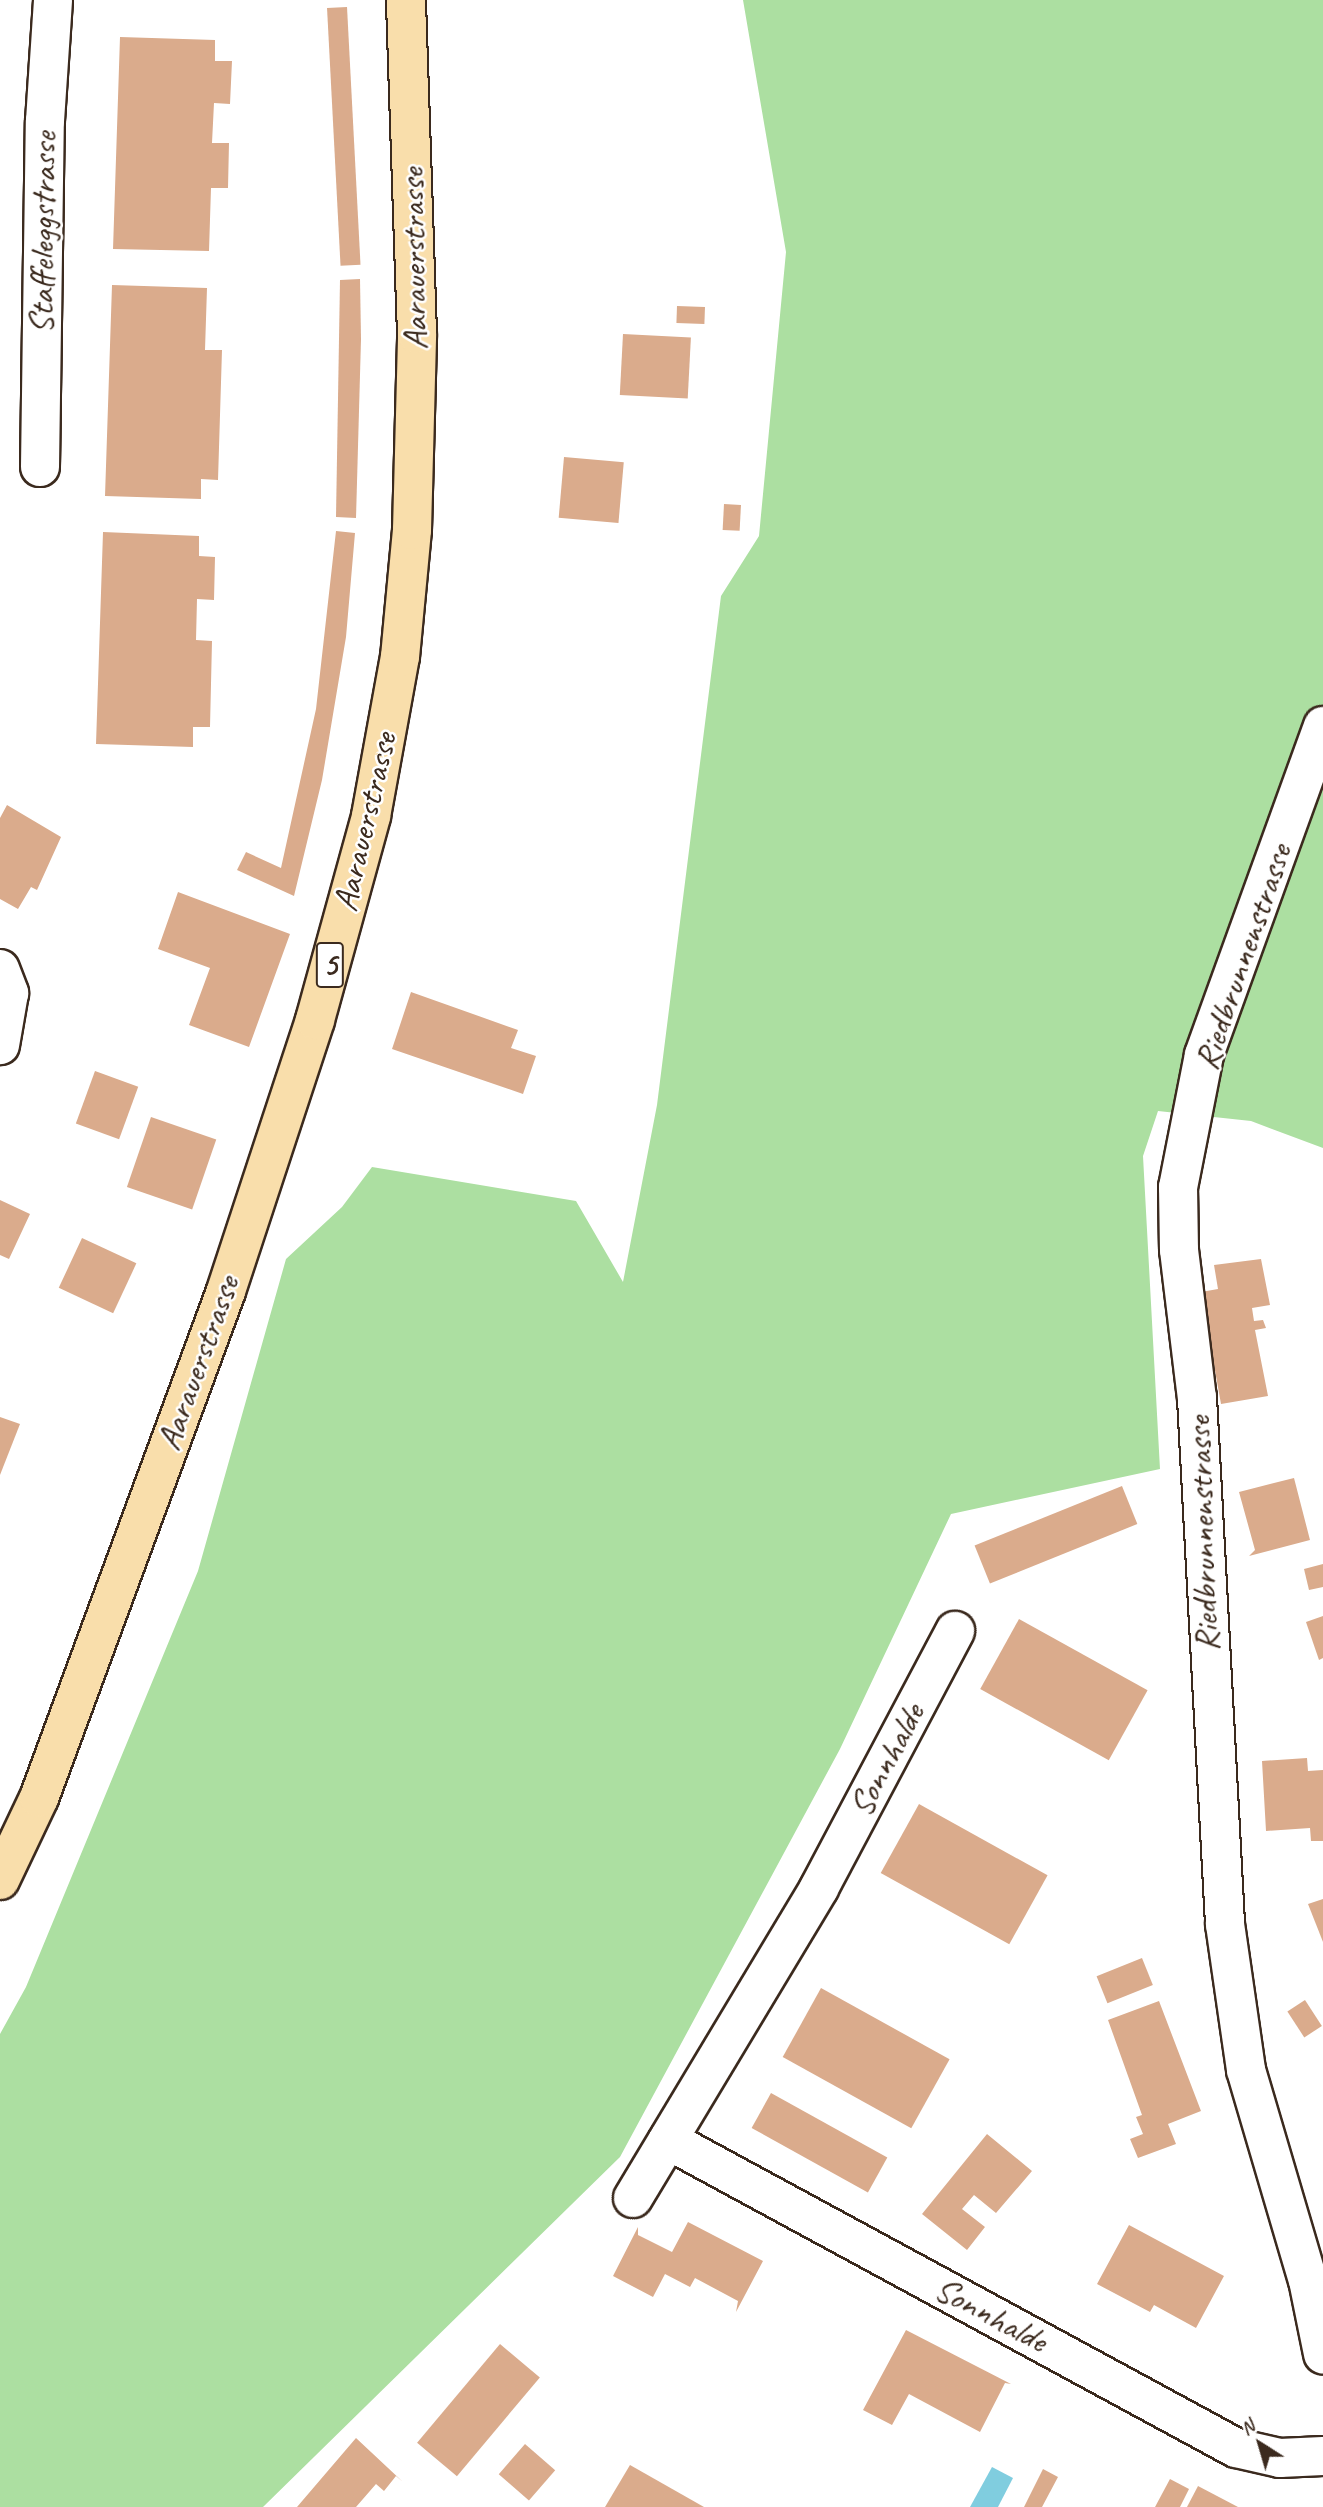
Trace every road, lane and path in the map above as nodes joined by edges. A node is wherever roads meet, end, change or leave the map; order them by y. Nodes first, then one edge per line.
1 (53, 0) edge
2 (406, 0) edge
3 (40, 467) dead end
4 (1323, 726) edge
5 (0, 969) edge
6 (0, 1045) edge
7 (956, 1631) dead end
8 (0, 1880) edge
9 (668, 2140) junction
10 (633, 2198) dead end
11 (1323, 2354) edge
12 (1323, 2456) edge

1 - 3 street, Staffeleggstrasse
2 - 8 main road, Aarauerstrasse / 5
4 - 11 street, Riedbrunnenstrasse
5 - 6 street
7 - 9 street, Sonnhalde
9 - 10 street, Sonnhalde
9 - 12 street, Sonnhalde

